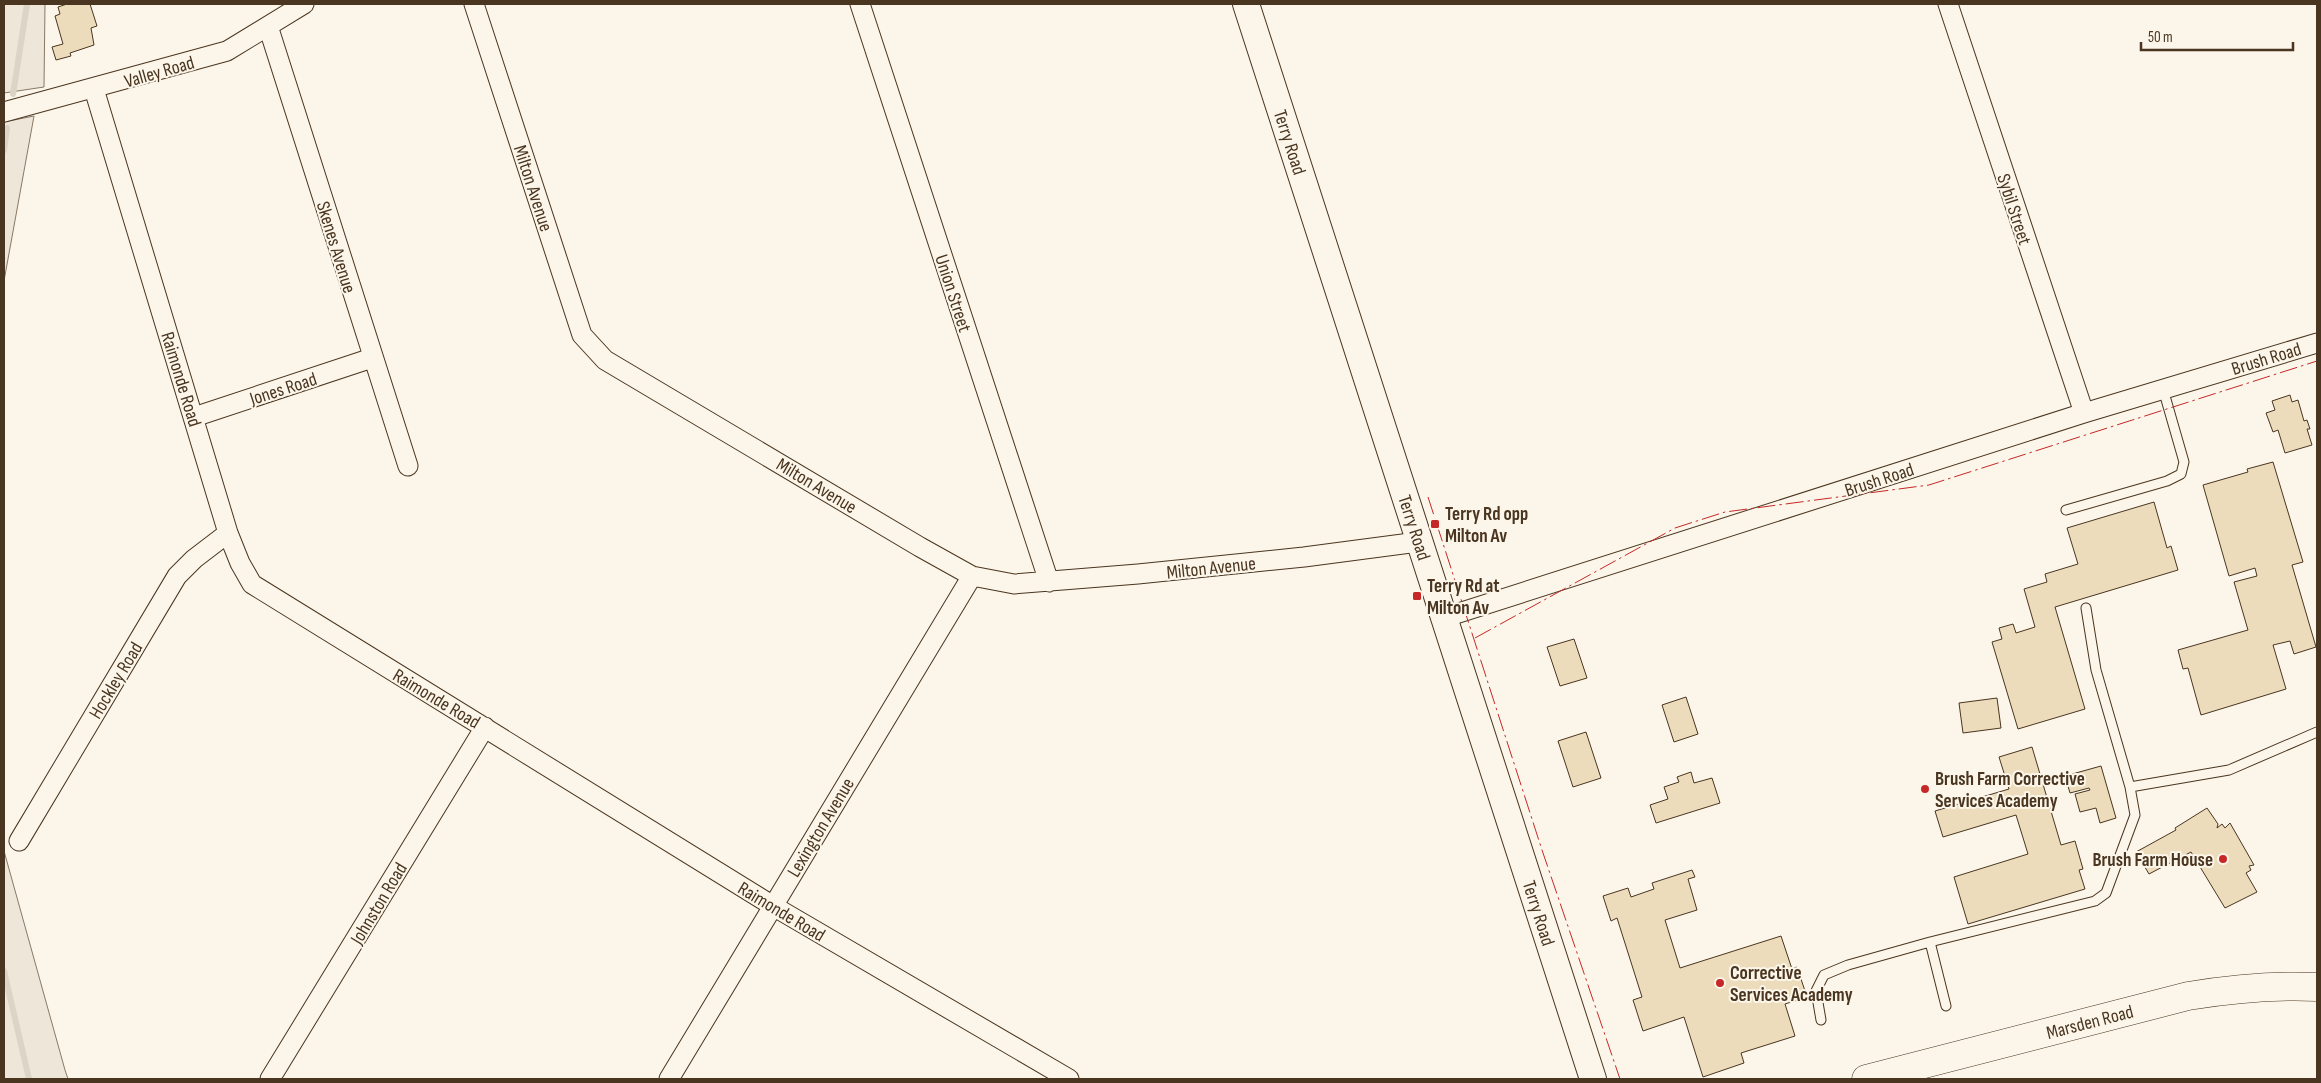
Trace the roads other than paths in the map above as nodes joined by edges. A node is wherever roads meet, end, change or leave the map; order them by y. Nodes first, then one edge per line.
1 (304, 4) edge
2 (474, 4) edge
3 (860, 4) edge
4 (1246, 4) edge
5 (1948, 4) edge
6 (268, 26) junction
7 (94, 89) junction
8 (4, 112) edge
9 (2317, 343) edge
10 (372, 358) junction
11 (2163, 389) junction
12 (2084, 413) junction
13 (194, 417) junction
14 (408, 466) dead end
15 (2066, 510) dead end
16 (228, 533) junction
17 (1418, 542) junction
18 (972, 576) junction
19 (1049, 582) junction
20 (2086, 608) dead end
21 (1443, 618) junction
22 (485, 727) junction
23 (2317, 732) edge
24 (2130, 787) junction
25 (19, 841) dead end
26 (773, 906) junction
27 (1930, 942) junction
28 (2317, 987) edge
29 (1946, 1006) dead end
30 (1821, 1020) dead end
31 (270, 1079) edge
32 (669, 1079) edge
33 (1069, 1079) edge
34 (1593, 1079) edge
35 (1866, 1079) edge

1 - 6 street, Valley Road
2 - 18 street, Milton Avenue
3 - 19 street, Union Street
4 - 17 street, Terry Road
5 - 12 street, Sybil Street
6 - 7 street, Valley Road
6 - 10 street, Skenes Avenue
7 - 8 street, Valley Road
7 - 13 street, Raimonde Road
9 - 11 street, Brush Road
10 - 13 street, Jones Road
10 - 14 street, Skenes Avenue
11 - 12 street, Brush Road
11 - 15 lane
12 - 21 street, Brush Road
13 - 16 street, Raimonde Road
16 - 22 street, Raimonde Road
16 - 25 street, Hockley Road
17 - 19 street, Milton Avenue
17 - 21 street, Terry Road
18 - 19 street, Milton Avenue
18 - 26 street, Lexington Avenue
20 - 24 lane
21 - 34 street, Terry Road
22 - 26 street, Raimonde Road
22 - 31 street, Johnston Road
23 - 24 lane
24 - 27 lane
26 - 32 street, Lexington Avenue
26 - 33 street, Raimonde Road
27 - 29 lane
27 - 30 lane
28 - 35 highway, Marsden Road

